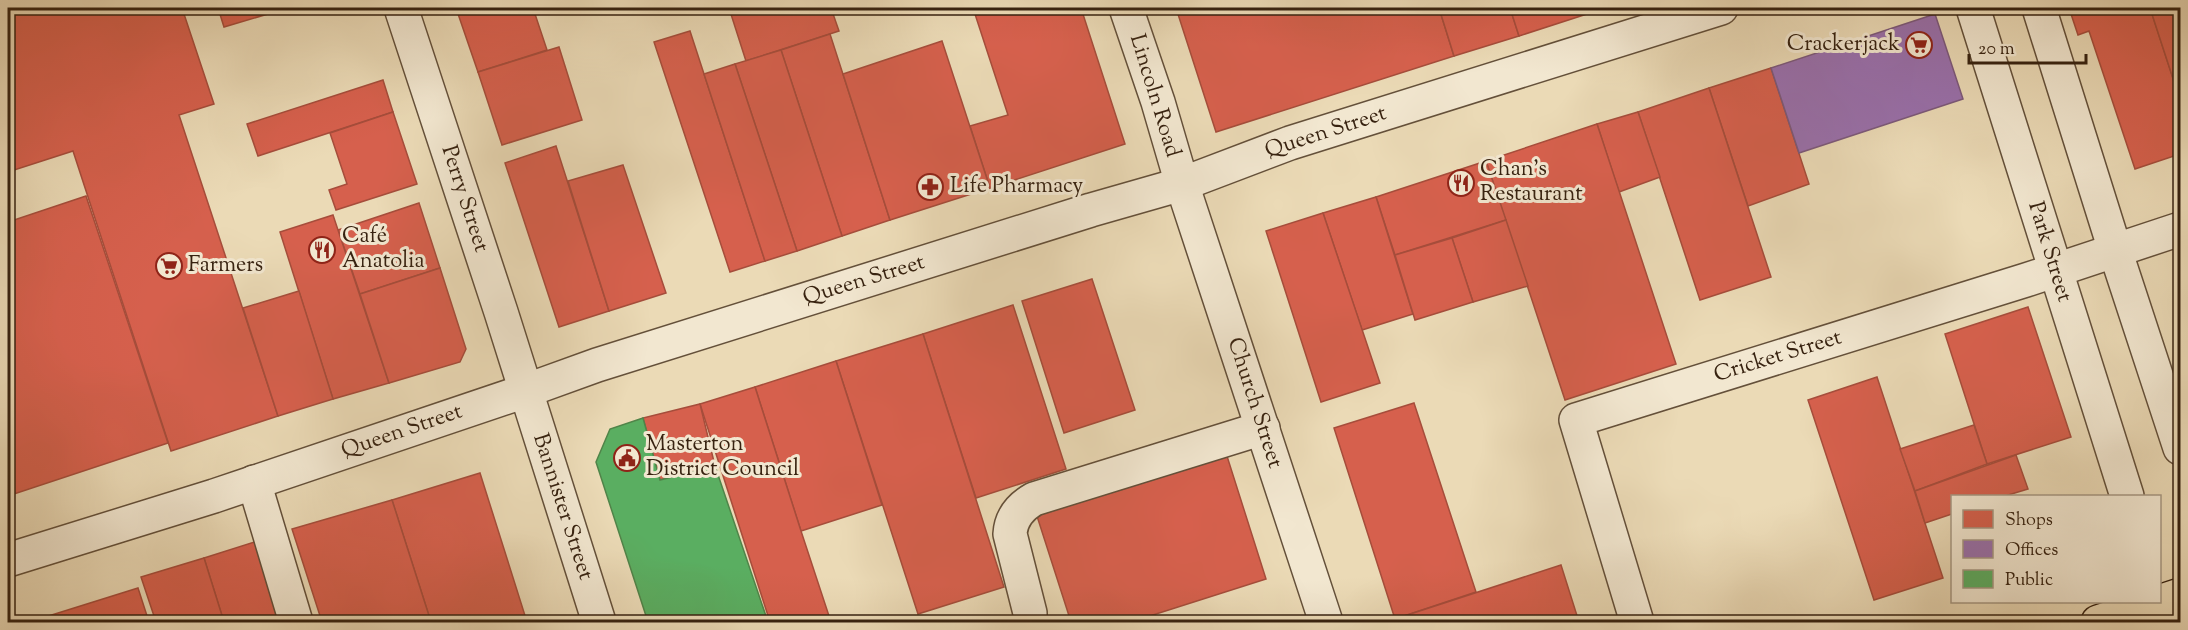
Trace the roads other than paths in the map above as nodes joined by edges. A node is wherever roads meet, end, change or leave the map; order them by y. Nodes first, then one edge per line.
1 (401, 8) edge
2 (1126, 8) edge
3 (1721, 8) edge
4 (1973, 8) edge
5 (2039, 8) edge
6 (1182, 184) junction
7 (2181, 229) edge
8 (2115, 250) junction
9 (2054, 269) junction
10 (525, 391) junction
11 (1263, 428) junction
12 (2181, 448) edge
13 (254, 482) junction
14 (2127, 495) edge
15 (8, 560) edge
16 (2153, 603) edge
17 (296, 622) edge
18 (599, 622) edge
19 (1030, 622) edge
20 (1326, 622) edge
21 (1637, 622) edge
22 (2098, 622) edge

1 - 10 street, Perry Street
2 - 6 street, Lincoln Road
3 - 6 street, Queen Street
4 - 9 street, Park Street
5 - 8 street
6 - 10 street, Queen Street
6 - 11 street, Church Street
7 - 8 street, Cricket Street
8 - 9 street, Cricket Street
8 - 12 street
9 - 14 street, Park Street
9 - 21 street, Cricket Street
10 - 13 street, Queen Street
10 - 18 street, Bannister Street
11 - 19 street
11 - 20 street, Church Street
13 - 15 street, Queen Street
13 - 17 street
16 - 22 main road

